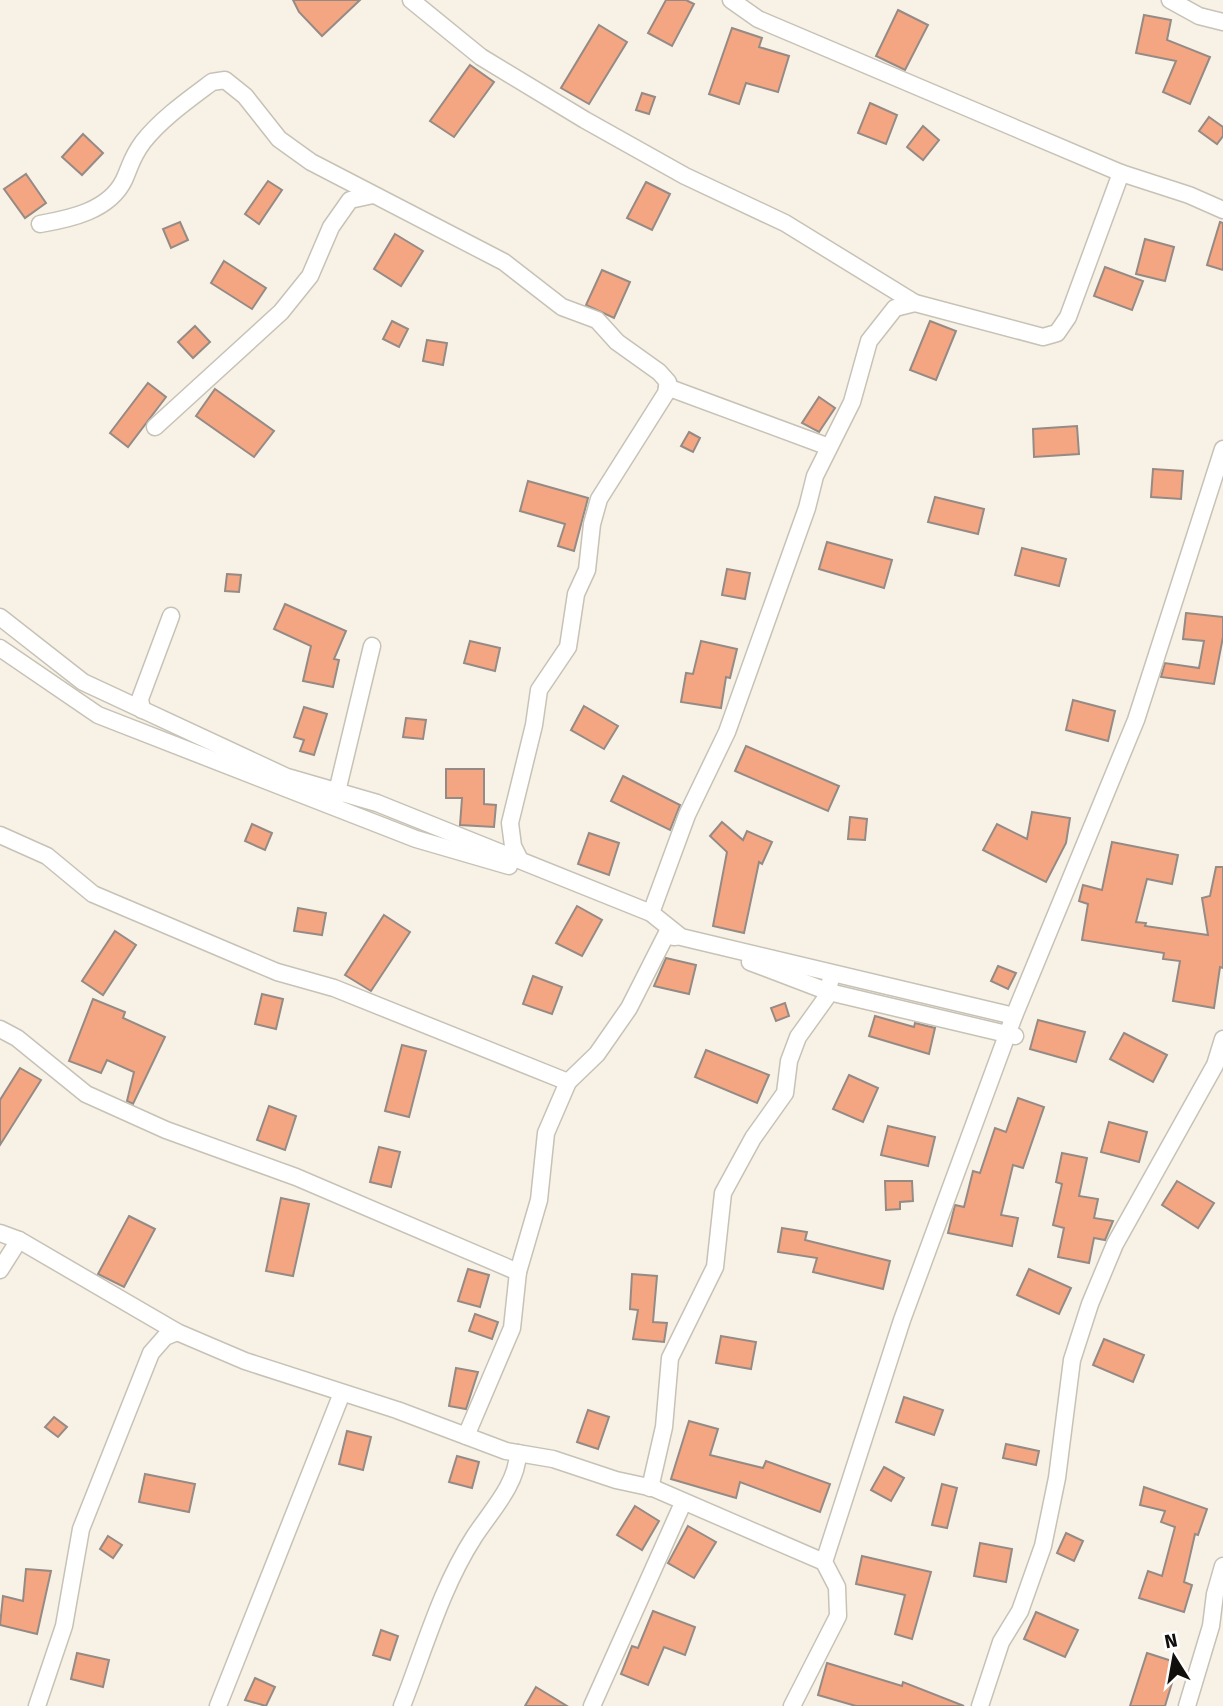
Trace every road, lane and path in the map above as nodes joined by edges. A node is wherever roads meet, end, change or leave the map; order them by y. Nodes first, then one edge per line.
1 (411, 0) edge
2 (731, 0) edge
3 (1170, 0) edge
4 (1223, 22) edge
5 (1121, 173) junction
6 (373, 195) junction
7 (1223, 210) edge
8 (40, 224) dead end
9 (915, 303) junction
10 (667, 387) junction
11 (155, 427) dead end
12 (829, 446) junction
13 (1223, 449) edge
14 (171, 616) dead end
15 (0, 617) edge
16 (372, 646) dead end
17 (0, 648) edge
18 (142, 710) junction
19 (334, 808) junction
20 (0, 835) edge
21 (520, 860) junction
22 (651, 913) junction
23 (674, 934) junction
24 (832, 972) junction
25 (1014, 1016) junction
26 (0, 1029) edge
27 (1017, 1037) dead end
28 (1223, 1039) edge
29 (568, 1082) junction
30 (0, 1233) edge
31 (19, 1240) junction
32 (0, 1270) edge
33 (518, 1272) junction
34 (177, 1332) junction
35 (342, 1393) junction
36 (466, 1436) junction
37 (517, 1453) junction
38 (650, 1488) junction
39 (683, 1503) junction
40 (824, 1562) junction
41 (1223, 1566) edge
42 (37, 1706) edge
43 (218, 1706) edge
44 (402, 1706) edge
45 (592, 1706) edge
46 (792, 1706) edge
47 (980, 1706) edge
48 (1188, 1706) edge

1 - 9 street
2 - 5 street
3 - 4 street
5 - 7 street
5 - 9 street
6 - 8 street
6 - 10 street
6 - 11 street
9 - 12 street
10 - 12 street
10 - 21 street
12 - 22 street
13 - 25 street
14 - 18 street
15 - 18 street
16 - 19 street
17 - 19 street
18 - 21 street
19 - 23 street
20 - 29 street
21 - 22 street
22 - 23 street
23 - 24 street
23 - 27 street
23 - 29 street
24 - 25 street
24 - 38 street
25 - 40 street
26 - 33 street
28 - 47 street
29 - 33 street
30 - 31 street
31 - 32 street
31 - 34 street
33 - 36 street
34 - 35 street
34 - 42 street
35 - 36 street
35 - 43 street
36 - 37 street
37 - 38 street
37 - 44 street
38 - 39 street
39 - 40 street
39 - 45 street
40 - 46 street
41 - 48 street

